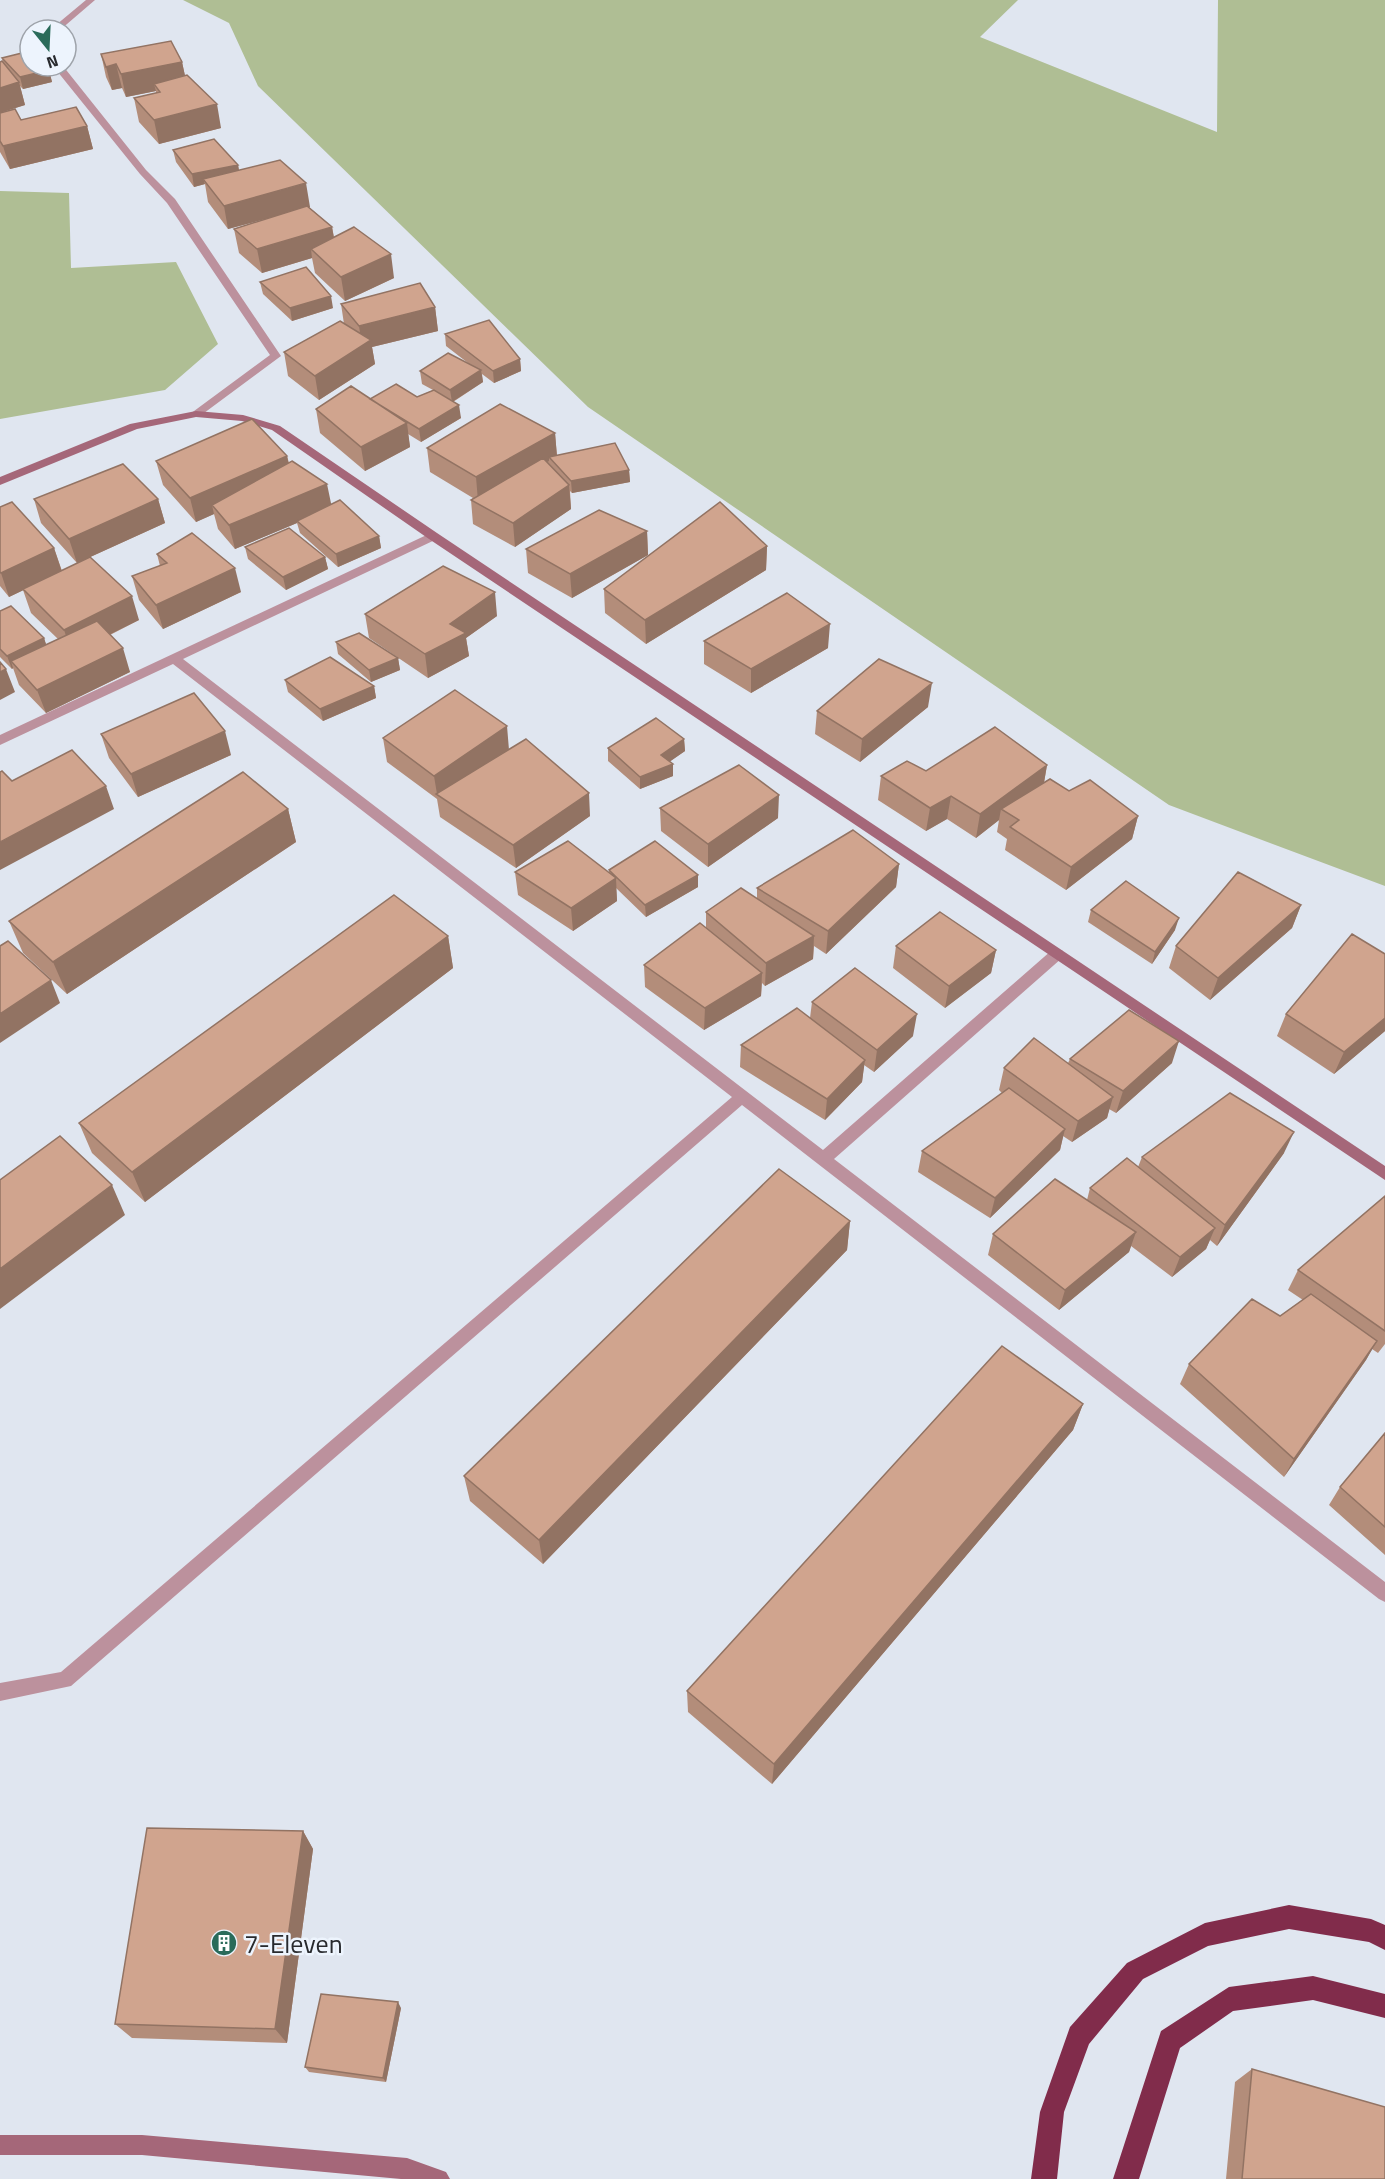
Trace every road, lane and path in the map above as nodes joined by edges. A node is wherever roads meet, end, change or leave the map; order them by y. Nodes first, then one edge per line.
1 (91, 0) edge
2 (69, 18) edge
3 (68, 78) edge
4 (196, 414) junction
5 (0, 481) edge
6 (433, 536) junction
7 (173, 657) junction
8 (0, 740) edge
9 (1057, 954) junction
10 (743, 1096) junction
11 (823, 1159) junction
12 (1385, 1174) edge
13 (1385, 1593) edge
14 (0, 1692) edge
15 (1385, 1938) edge
16 (1385, 2006) edge
17 (0, 2145) edge
18 (438, 2179) edge
19 (1044, 2179) edge
20 (1126, 2179) edge

1 - 2 street
3 - 4 street
4 - 5 street
4 - 6 street
6 - 7 street
6 - 9 street
7 - 8 street
7 - 10 street
9 - 11 street
9 - 12 street
10 - 11 street
10 - 14 street
11 - 13 street
15 - 19 highway
16 - 20 highway
17 - 18 street

